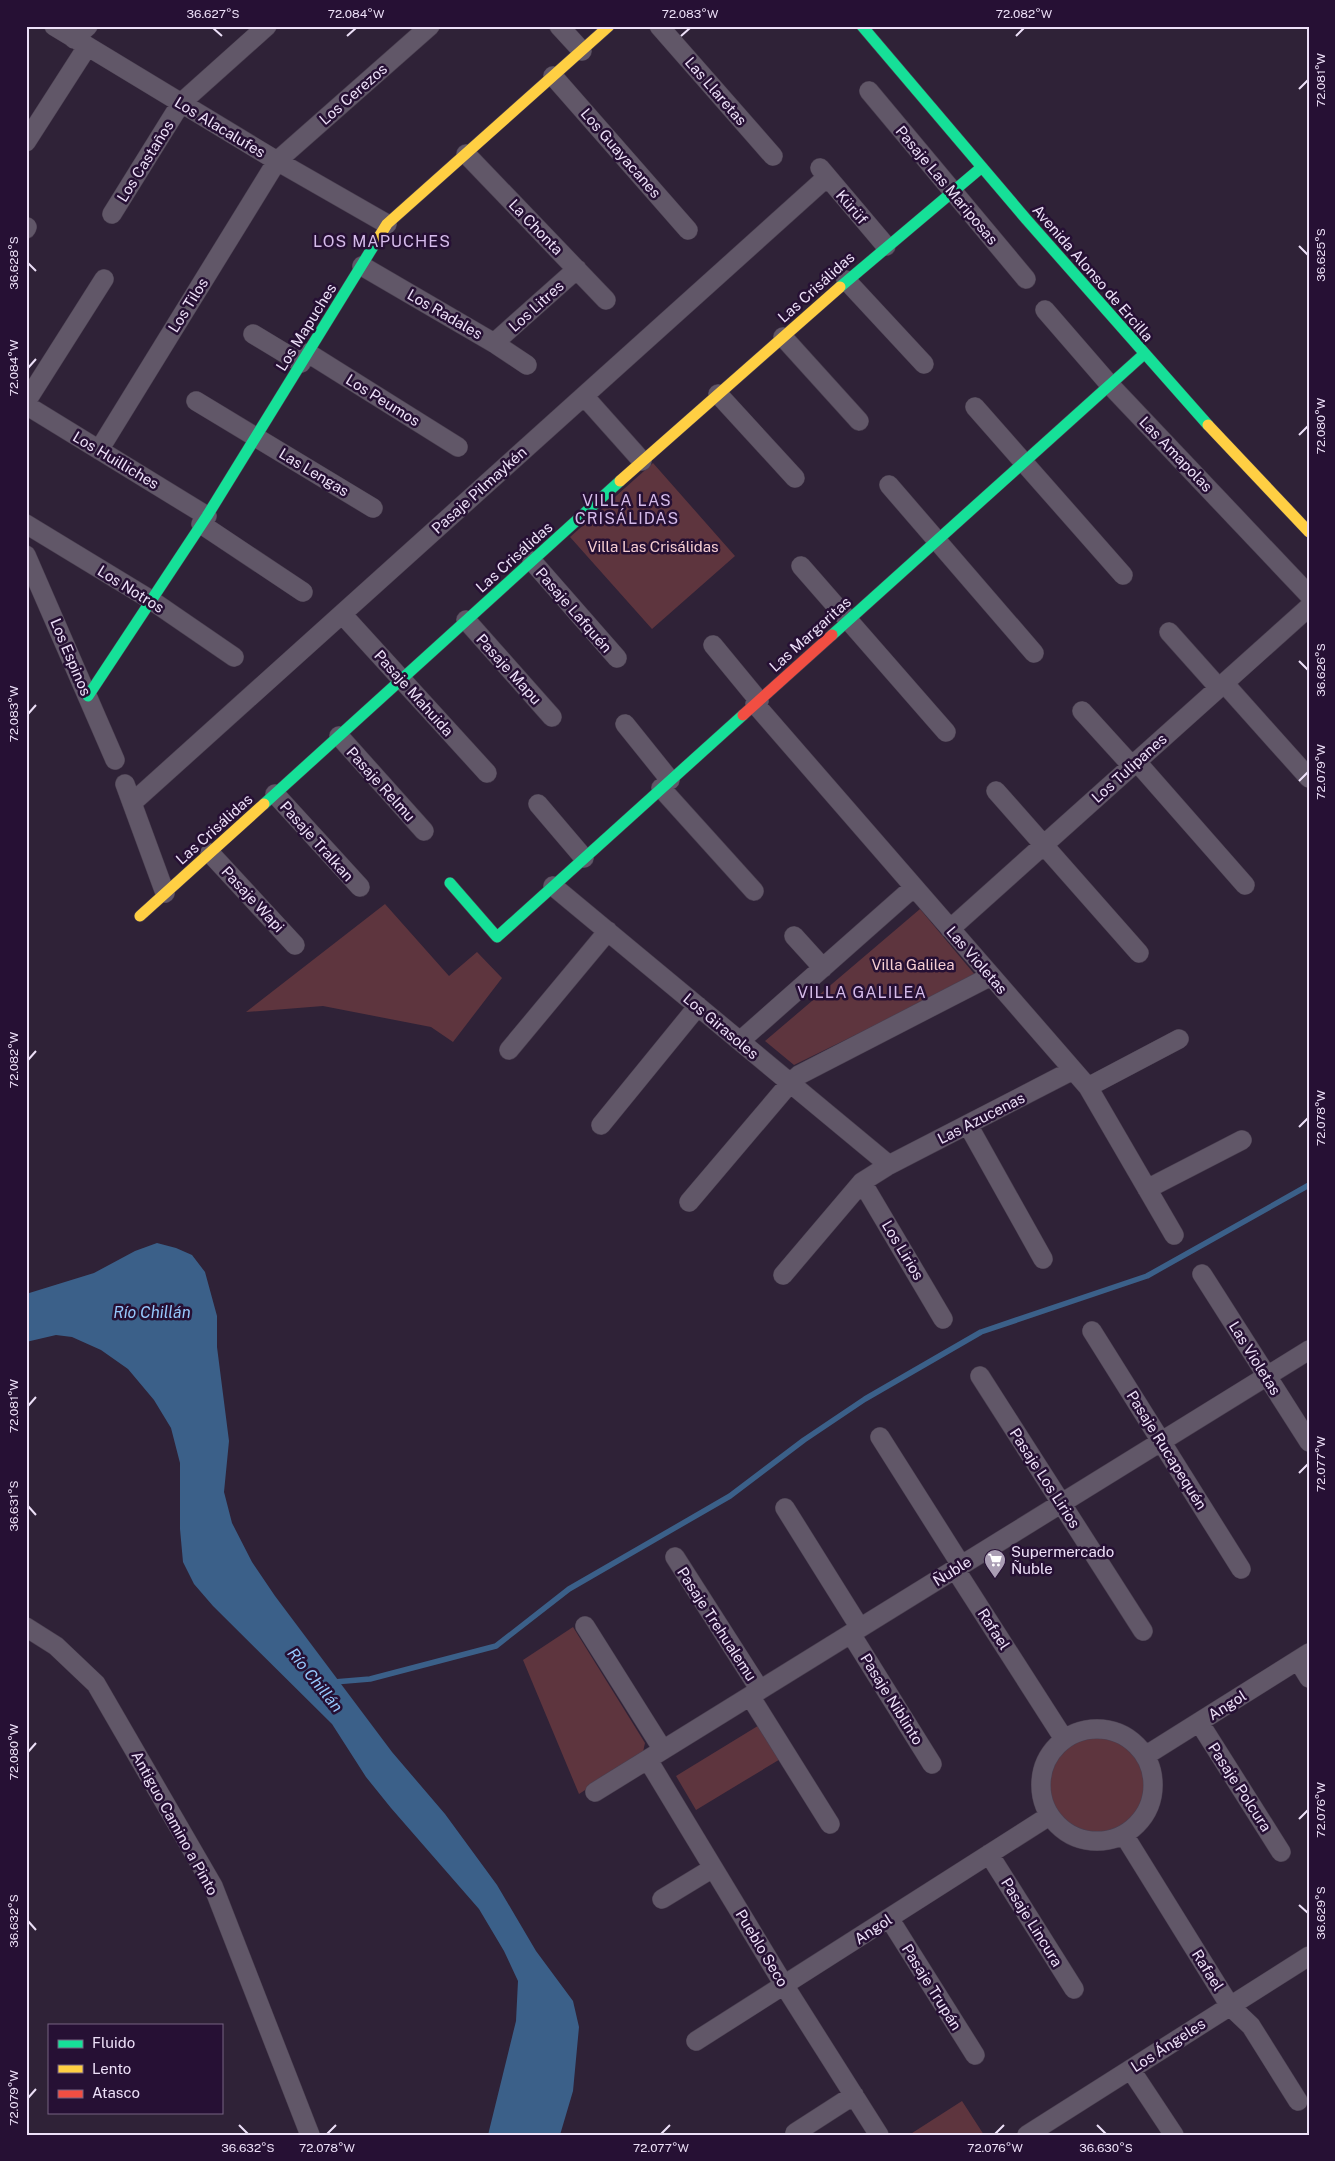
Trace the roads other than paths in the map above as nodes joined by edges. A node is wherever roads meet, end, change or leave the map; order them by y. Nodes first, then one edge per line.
1 (54, 26) edge
2 (266, 26) edge
3 (430, 26) edge
4 (559, 26) edge
5 (609, 26) edge
6 (658, 26) edge
7 (862, 26) edge
8 (83, 37) edge
9 (582, 51) junction
10 (553, 76) junction
11 (869, 91) dead end
12 (181, 103) junction
13 (26, 142) edge
14 (466, 154) junction
15 (773, 156) dead end
16 (277, 161) junction
17 (982, 168) junction
18 (823, 172) joint
19 (953, 191) junction
20 (112, 214) dead end
21 (387, 224) junction
22 (688, 230) dead end
23 (886, 246) junction
24 (362, 266) junction
25 (577, 269) junction
26 (1026, 278) dead end
27 (104, 279) dead end
28 (846, 280) junction
29 (606, 300) dead end
30 (1046, 310) dead end
31 (253, 334) dead end
32 (783, 337) junction
33 (494, 343) junction
34 (1143, 355) junction
35 (304, 358) junction
36 (924, 364) dead end
37 (527, 365) dead end
38 (1110, 385) junction
39 (718, 394) junction
40 (584, 396) junction
41 (196, 401) dead end
42 (26, 404) edge
43 (975, 407) dead end
44 (859, 421) dead end
45 (256, 437) junction
46 (458, 447) dead end
47 (99, 450) junction
48 (642, 461) junction
49 (1024, 462) junction
50 (795, 478) dead end
51 (889, 485) dead end
52 (372, 508) dead end
53 (204, 520) junction
54 (26, 524) edge
55 (1309, 532) edge
56 (936, 541) junction
57 (26, 555) edge
58 (532, 561) junction
59 (801, 566) dead end
60 (1123, 576) dead end
61 (303, 592) dead end
62 (1309, 595) edge
63 (151, 600) junction
64 (1309, 607) edge
65 (342, 614) junction
66 (466, 620) junction
67 (848, 620) junction
68 (1169, 632) dead end
69 (713, 645) dead end
70 (1034, 653) dead end
71 (234, 658) dead end
72 (617, 658) dead end
73 (402, 679) junction
74 (1221, 685) junction
75 (88, 696) junction
76 (757, 702) junction
77 (1082, 711) dead end
78 (552, 717) dead end
79 (625, 724) dead end
80 (946, 732) dead end
81 (339, 736) junction
82 (115, 760) dead end
83 (1134, 764) junction
84 (487, 773) dead end
85 (1309, 778) edge
86 (125, 784) dead end
87 (666, 784) junction
88 (996, 791) dead end
89 (275, 794) junction
90 (132, 803) junction
91 (538, 804) dead end
92 (424, 831) dead end
93 (1044, 844) junction
94 (210, 853) junction
95 (584, 858) junction
96 (450, 883) dead end
97 (1245, 885) dead end
98 (553, 886) junction
99 (360, 887) dead end
100 (914, 887) junction
101 (754, 891) dead end
102 (165, 893) junction
103 (140, 916) dead end
104 (950, 929) junction
105 (608, 931) junction
106 (794, 936) dead end
107 (295, 945) dead end
108 (1139, 953) dead end
109 (823, 968) junction
110 (991, 976) junction
111 (698, 1006) junction
112 (1179, 1039) dead end
113 (740, 1041) junction
114 (508, 1050) dead end
115 (1073, 1070) junction
116 (790, 1083) junction
117 (1088, 1087) junction
118 (601, 1124) dead end
119 (968, 1125) junction
120 (1242, 1140) dead end
121 (889, 1166) junction
122 (862, 1182) junction
123 (1147, 1189) junction
124 (689, 1202) dead end
125 (1174, 1235) dead end
126 (1043, 1259) dead end
127 (1202, 1274) dead end
128 (783, 1275) dead end
129 (943, 1319) dead end
130 (1092, 1331) dead end
131 (1309, 1350) edge
132 (980, 1376) dead end
133 (1266, 1376) junction
134 (880, 1437) dead end
135 (1161, 1441) junction
136 (1309, 1442) edge
137 (1061, 1503) junction
138 (785, 1508) dead end
139 (675, 1557) dead end
140 (958, 1567) junction
141 (1241, 1570) dead end
142 (585, 1626) dead end
143 (26, 1627) edge
144 (855, 1631) junction
145 (1142, 1631) dead end
146 (1303, 1657) edge
147 (1309, 1678) edge
148 (755, 1693) junction
149 (1199, 1722) junction
150 (1064, 1739) junction
151 (655, 1755) junction
152 (1145, 1756) junction
153 (932, 1764) dead end
154 (595, 1792) dead end
155 (1049, 1816) junction
156 (830, 1824) dead end
157 (1124, 1835) junction
158 (1281, 1852) dead end
159 (989, 1854) junction
160 (713, 1868) junction
161 (662, 1899) dead end
162 (889, 1918) junction
163 (1309, 1956) edge
164 (784, 1985) junction
165 (1074, 1989) dead end
166 (1230, 2006) junction
167 (696, 2041) dead end
168 (975, 2055) dead end
169 (1131, 2070) junction
170 (854, 2095) junction
171 (1298, 2101) dead end
172 (795, 2133) dead end
173 (1033, 2133) edge
174 (310, 2135) edge
175 (879, 2135) edge
176 (1174, 2135) edge

1 - 8 street, Los Alacalufes
2 - 12 street, Los Castaños
3 - 16 street, Los Cerezos
4 - 9 street
5 - 9 street, Los Mapuches
6 - 15 street, Las Llaretas
7 - 17 street, Avenida Alonso de Ercilla
8 - 12 street, Los Alacalufes
8 - 13 street
9 - 10 street, Los Mapuches
10 - 14 street, Los Mapuches
10 - 22 street, Los Guayacanes
11 - 19 street, Pasaje Las Mariposas
12 - 16 street, Los Alacalufes
12 - 20 street, Los Castaños
14 - 21 street, Los Mapuches
14 - 25 street, La Chonta
16 - 21 street, Los Alacalufes
16 - 47 street, Los Tilos
17 - 19 street, Las Crisálidas
17 - 34 street, Avenida Alonso de Ercilla
18 - 23 street, Kürüf
18 - 40 street, Pasaje Pilmaykén
19 - 23 street, Las Crisálidas
19 - 26 street, Pasaje Las Mariposas
21 - 24 street, Los Mapuches
23 - 28 street, Las Crisálidas
24 - 33 street, Los Radales
24 - 35 street, Los Mapuches
25 - 29 street, La Chonta
25 - 33 street, Los Litres
27 - 42 street
28 - 32 street, Las Crisálidas
28 - 36 street
30 - 38 street, Las Amapolas
31 - 35 street, Los Peumos
32 - 39 street, Las Crisálidas
32 - 44 street
33 - 37 street, Los Radales
34 - 38 street, Las Margaritas
34 - 55 street, Avenida Alonso de Ercilla
35 - 45 street, Los Mapuches
35 - 46 street, Los Peumos
38 - 49 street, Las Margaritas
38 - 62 street, Las Amapolas
39 - 48 street, Las Crisálidas
39 - 50 street
40 - 48 street
40 - 65 street, Pasaje Pilmaykén
41 - 45 street, Las Lengas
42 - 47 street, Los Huilliches
43 - 49 street
45 - 52 street, Las Lengas
45 - 53 street, Los Mapuches
47 - 53 street, Los Huilliches
48 - 58 street, Las Crisálidas
49 - 56 street, Las Margaritas
49 - 60 street
51 - 56 street
53 - 61 street, Los Huilliches
53 - 63 street, Los Mapuches
54 - 63 street, Los Notros
56 - 67 street, Las Margaritas
56 - 70 street
57 - 75 street, Los Espinos
58 - 66 street, Las Crisálidas
58 - 72 street, Pasaje Lafquén
59 - 67 street
63 - 71 street, Los Notros
63 - 75 street, Los Mapuches
64 - 74 street, Los Tulipanes
65 - 73 street, Pasaje Mahuida
65 - 90 street, Pasaje Pilmaykén
66 - 73 street, Las Crisálidas
66 - 78 street, Pasaje Mapu
67 - 76 street, Las Margaritas
67 - 80 street
68 - 74 street
69 - 76 street, Las Violetas
73 - 81 street, Las Crisálidas
73 - 84 street, Pasaje Mahuida
74 - 83 street, Los Tulipanes
74 - 85 street
75 - 82 street, Los Espinos
76 - 87 street, Las Margaritas
76 - 100 street, Las Violetas
77 - 83 street
79 - 87 street
81 - 89 street, Las Crisálidas
81 - 92 street, Pasaje Relmu
83 - 93 street, Los Tulipanes
83 - 97 street
86 - 90 street
87 - 95 street, Las Margaritas
87 - 101 street
88 - 93 street
89 - 94 street, Las Crisálidas
89 - 99 street, Pasaje Tralkan
90 - 102 street
91 - 95 street
93 - 104 street, Los Tulipanes
93 - 108 street
94 - 102 street, Las Crisálidas
94 - 107 street, Pasaje Wapi
95 - 98 street, Las Margaritas
96 - 98 street, Las Margaritas
98 - 105 street, Los Girasoles
100 - 104 street, Las Violetas
100 - 109 street
102 - 103 street, Las Crisálidas
104 - 110 street, Las Violetas
105 - 111 street, Los Girasoles
105 - 114 street
106 - 109 street
109 - 113 street
110 - 115 street, Las Violetas
110 - 116 street
111 - 113 street, Los Girasoles
111 - 118 street
112 - 117 street
113 - 116 street, Los Girasoles
115 - 117 street, Las Violetas
115 - 119 street, Las Azucenas
116 - 121 street, Los Girasoles
116 - 124 street
117 - 123 street, Las Violetas
119 - 121 street, Las Azucenas
119 - 126 street
120 - 123 street
121 - 122 street, Las Azucenas
122 - 128 street, Las Azucenas
122 - 129 street, Los Lirios
123 - 125 street, Las Violetas
127 - 133 street, Las Violetas
130 - 135 street, Pasaje Rucapequén
131 - 133 street, Ñuble
132 - 137 street, Pasaje Los Lirios
133 - 135 street, Ñuble
133 - 136 street, Las Violetas
134 - 140 street, Rafael
135 - 137 street, Ñuble
135 - 141 street, Pasaje Rucapequén
137 - 140 street, Ñuble
137 - 145 street, Pasaje Los Lirios
138 - 144 street, Pasaje Niblinto
139 - 148 street, Pasaje Trehualemu
140 - 144 street, Ñuble
140 - 150 street, Rafael
142 - 151 street, Pueblo Seco
143 - 174 street, Antiguo Camino a Pinto
144 - 148 street, Ñuble
144 - 153 street, Pasaje Niblinto
146 - 147 street
146 - 149 street, Angol
148 - 151 street, Ñuble
148 - 156 street, Pasaje Trehualemu
149 - 152 street, Angol
149 - 158 street, Pasaje Polcura
150 - 152 street
150 - 155 street
151 - 154 street, Ñuble
151 - 160 street, Pueblo Seco
152 - 157 street
155 - 157 street
155 - 159 street, Angol
157 - 166 street, Rafael
159 - 162 street, Angol
159 - 165 street, Pasaje Lincura
160 - 161 street
160 - 164 street, Pueblo Seco
162 - 164 street, Angol
162 - 168 street, Pasaje Trupán
163 - 166 street, Los Ángeles
164 - 167 street, Angol
164 - 170 street, Pueblo Seco
166 - 169 street, Los Ángeles
166 - 171 street, Rafael
169 - 173 street, Los Ángeles
169 - 176 street
170 - 172 street
170 - 175 street, Pueblo Seco

